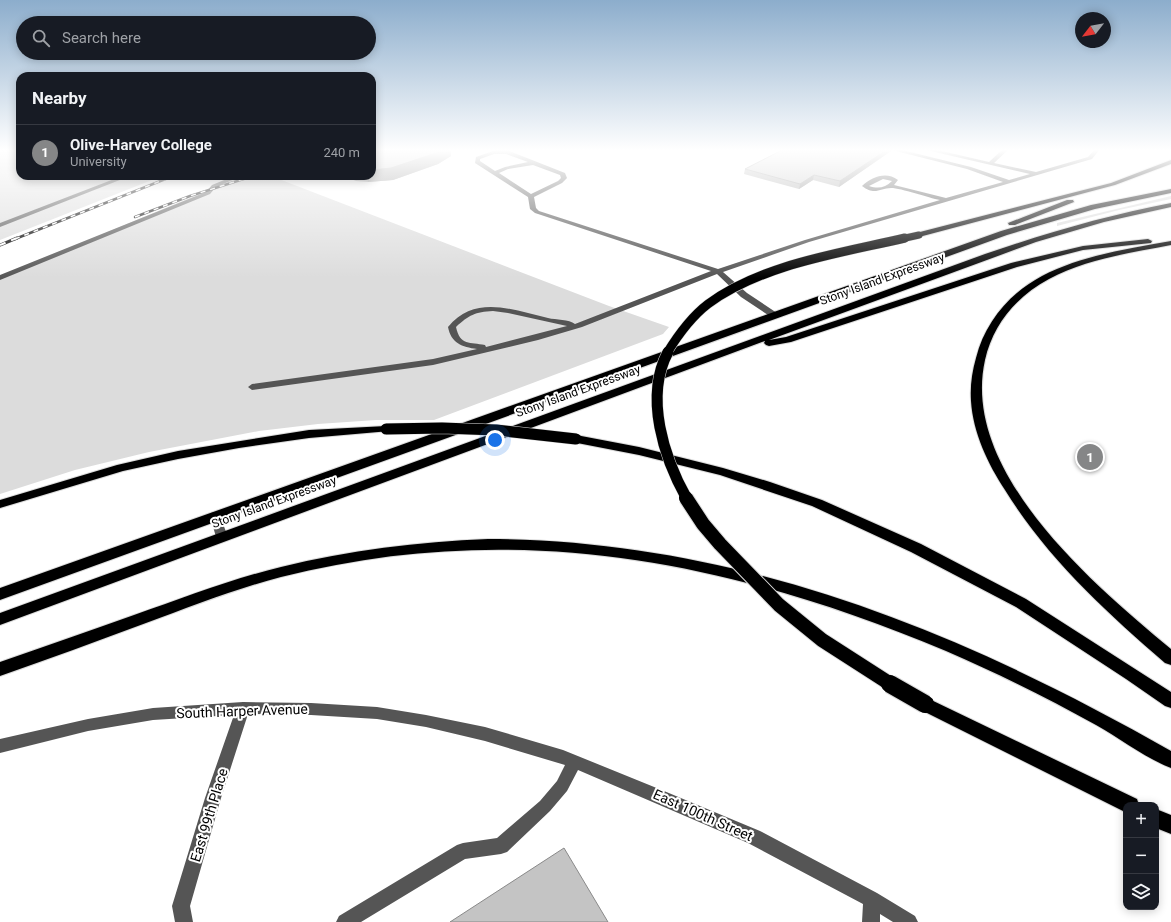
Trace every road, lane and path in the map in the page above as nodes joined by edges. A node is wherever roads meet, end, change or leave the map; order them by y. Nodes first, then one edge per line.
1 (86, 192) edge
2 (209, 192) edge
3 (525, 192) edge
4 (539, 192) edge
5 (914, 192) edge
6 (974, 192) edge
7 (1082, 192) edge
8 (1097, 192) edge
9 (1166, 192) edge
10 (531, 196) junction
11 (946, 200) junction
12 (1171, 205) edge
13 (0, 225) edge
14 (1171, 242) edge
15 (718, 271) junction
16 (894, 273) junction
17 (0, 278) edge
18 (774, 315) junction
19 (579, 325) junction
20 (495, 348) junction
21 (738, 349) junction
22 (252, 387) dead end
23 (0, 504) edge
24 (215, 516) junction
25 (222, 537) junction
26 (0, 594) edge
27 (0, 619) edge
28 (1171, 658) edge
29 (0, 669) edge
30 (1171, 701) edge
31 (243, 708) junction
32 (485, 734) joint
33 (0, 746) edge
34 (1171, 760) edge
35 (575, 762) junction
36 (1124, 802) edge
37 (1159, 819) edge
38 (1171, 825) edge
39 (870, 899) junction
40 (184, 922) edge
41 (345, 922) edge
42 (870, 922) edge
43 (909, 922) edge

1 - 13 street
2 - 17 street
3 - 10 street
4 - 10 street
5 - 11 street
6 - 11 street
7 - 36 highway, bridge
8 - 16 highway
9 - 16 highway, Stony Island Expressway
10 - 15 street
11 - 15 street
12 - 21 highway, Stony Island Expressway
14 - 21 highway
14 - 28 highway
15 - 18 street
15 - 19 street
16 - 18 highway, Stony Island Expressway
18 - 24 highway, Stony Island Expressway
19 - 20 street
19 - 20 street
20 - 22 street
21 - 25 highway, Stony Island Expressway
23 - 30 highway, bridge
24 - 25 street
24 - 26 highway, Stony Island Expressway
25 - 27 highway, Stony Island Expressway
29 - 34 highway
31 - 32 street, South Harper Avenue
31 - 33 street, South Harper Avenue
31 - 40 street, East 99th Place
32 - 35 street, East 100th Street
35 - 39 street, East 100th Street
35 - 41 street
37 - 38 highway
39 - 42 street
39 - 43 street, East 100th Street

